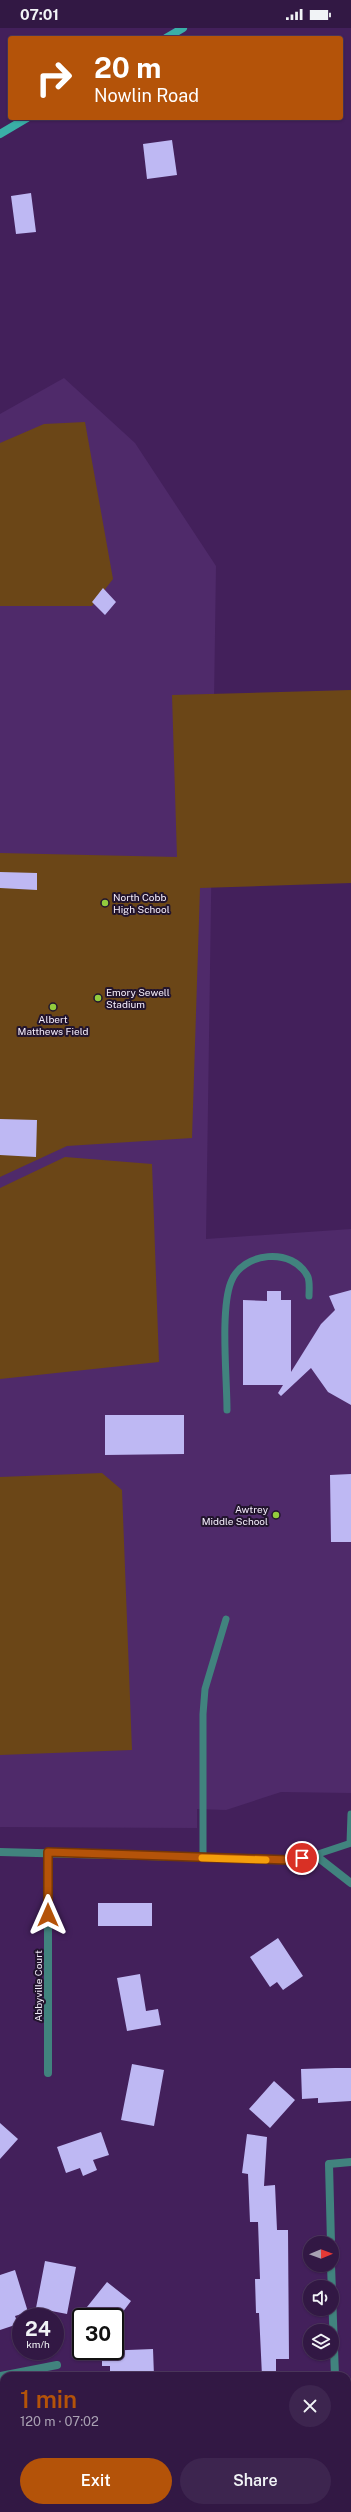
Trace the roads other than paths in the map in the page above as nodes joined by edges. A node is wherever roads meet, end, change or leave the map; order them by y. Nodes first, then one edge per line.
1 (183, 28) edge
2 (169, 36) edge
3 (24, 120) edge
4 (0, 134) edge
5 (309, 1296) dead end
6 (227, 1410) dead end
7 (226, 1619) dead end
8 (351, 1814) edge
9 (350, 1843) edge
10 (0, 1852) edge
11 (48, 1852) junction
12 (315, 1854) junction
13 (203, 1858) junction
14 (351, 1883) edge
15 (48, 2073) dead end
16 (351, 2162) edge
17 (331, 2236) edge
18 (332, 2272) edge
19 (57, 2365) dead end
20 (21, 2372) edge
21 (335, 2372) edge

1 - 2 main road
3 - 4 main road
5 - 6 lane
7 - 13 lane
8 - 9 lane
9 - 12 lane
10 - 11 street
11 - 13 street
11 - 15 street, Abbyville Court
12 - 13 street
12 - 14 street
16 - 17 street
18 - 21 street
19 - 20 street

